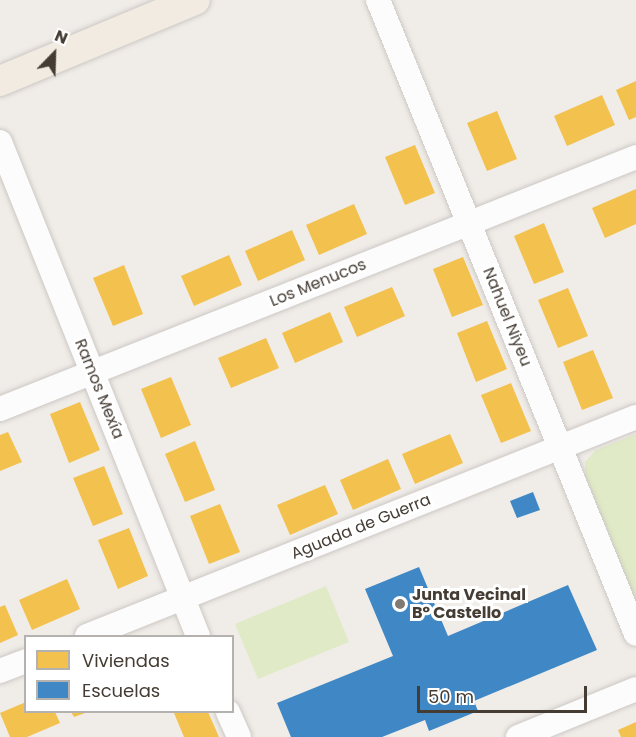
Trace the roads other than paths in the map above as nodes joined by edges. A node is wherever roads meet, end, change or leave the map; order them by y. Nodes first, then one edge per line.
1 (195, 0) edge
2 (378, 0) edge
3 (0, 81) edge
4 (0, 142) edge
5 (636, 157) edge
6 (469, 223) junction
7 (92, 372) junction
8 (0, 409) edge
9 (636, 417) edge
10 (560, 448) junction
11 (183, 598) junction
12 (636, 634) edge
13 (90, 635) edge
14 (198, 635) edge
15 (24, 662) edge
16 (0, 671) edge
17 (636, 689) edge
18 (229, 713) edge
19 (239, 737) edge
20 (518, 737) edge

1 - 3 main road
2 - 6 street, Nahuel Niyeu
4 - 7 street, Ramos Mexía
5 - 6 street, Los Menucos
6 - 7 street, Los Menucos
6 - 10 street, Nahuel Niyeu
7 - 8 street, Los Menucos
7 - 11 street, Ramos Mexía
9 - 10 street, Aguada de Guerra
10 - 11 street, Aguada de Guerra
10 - 12 street, Nahuel Niyeu
11 - 13 street, Aguada de Guerra
11 - 14 street, Ramos Mexía
15 - 16 street
17 - 20 street
18 - 19 street

